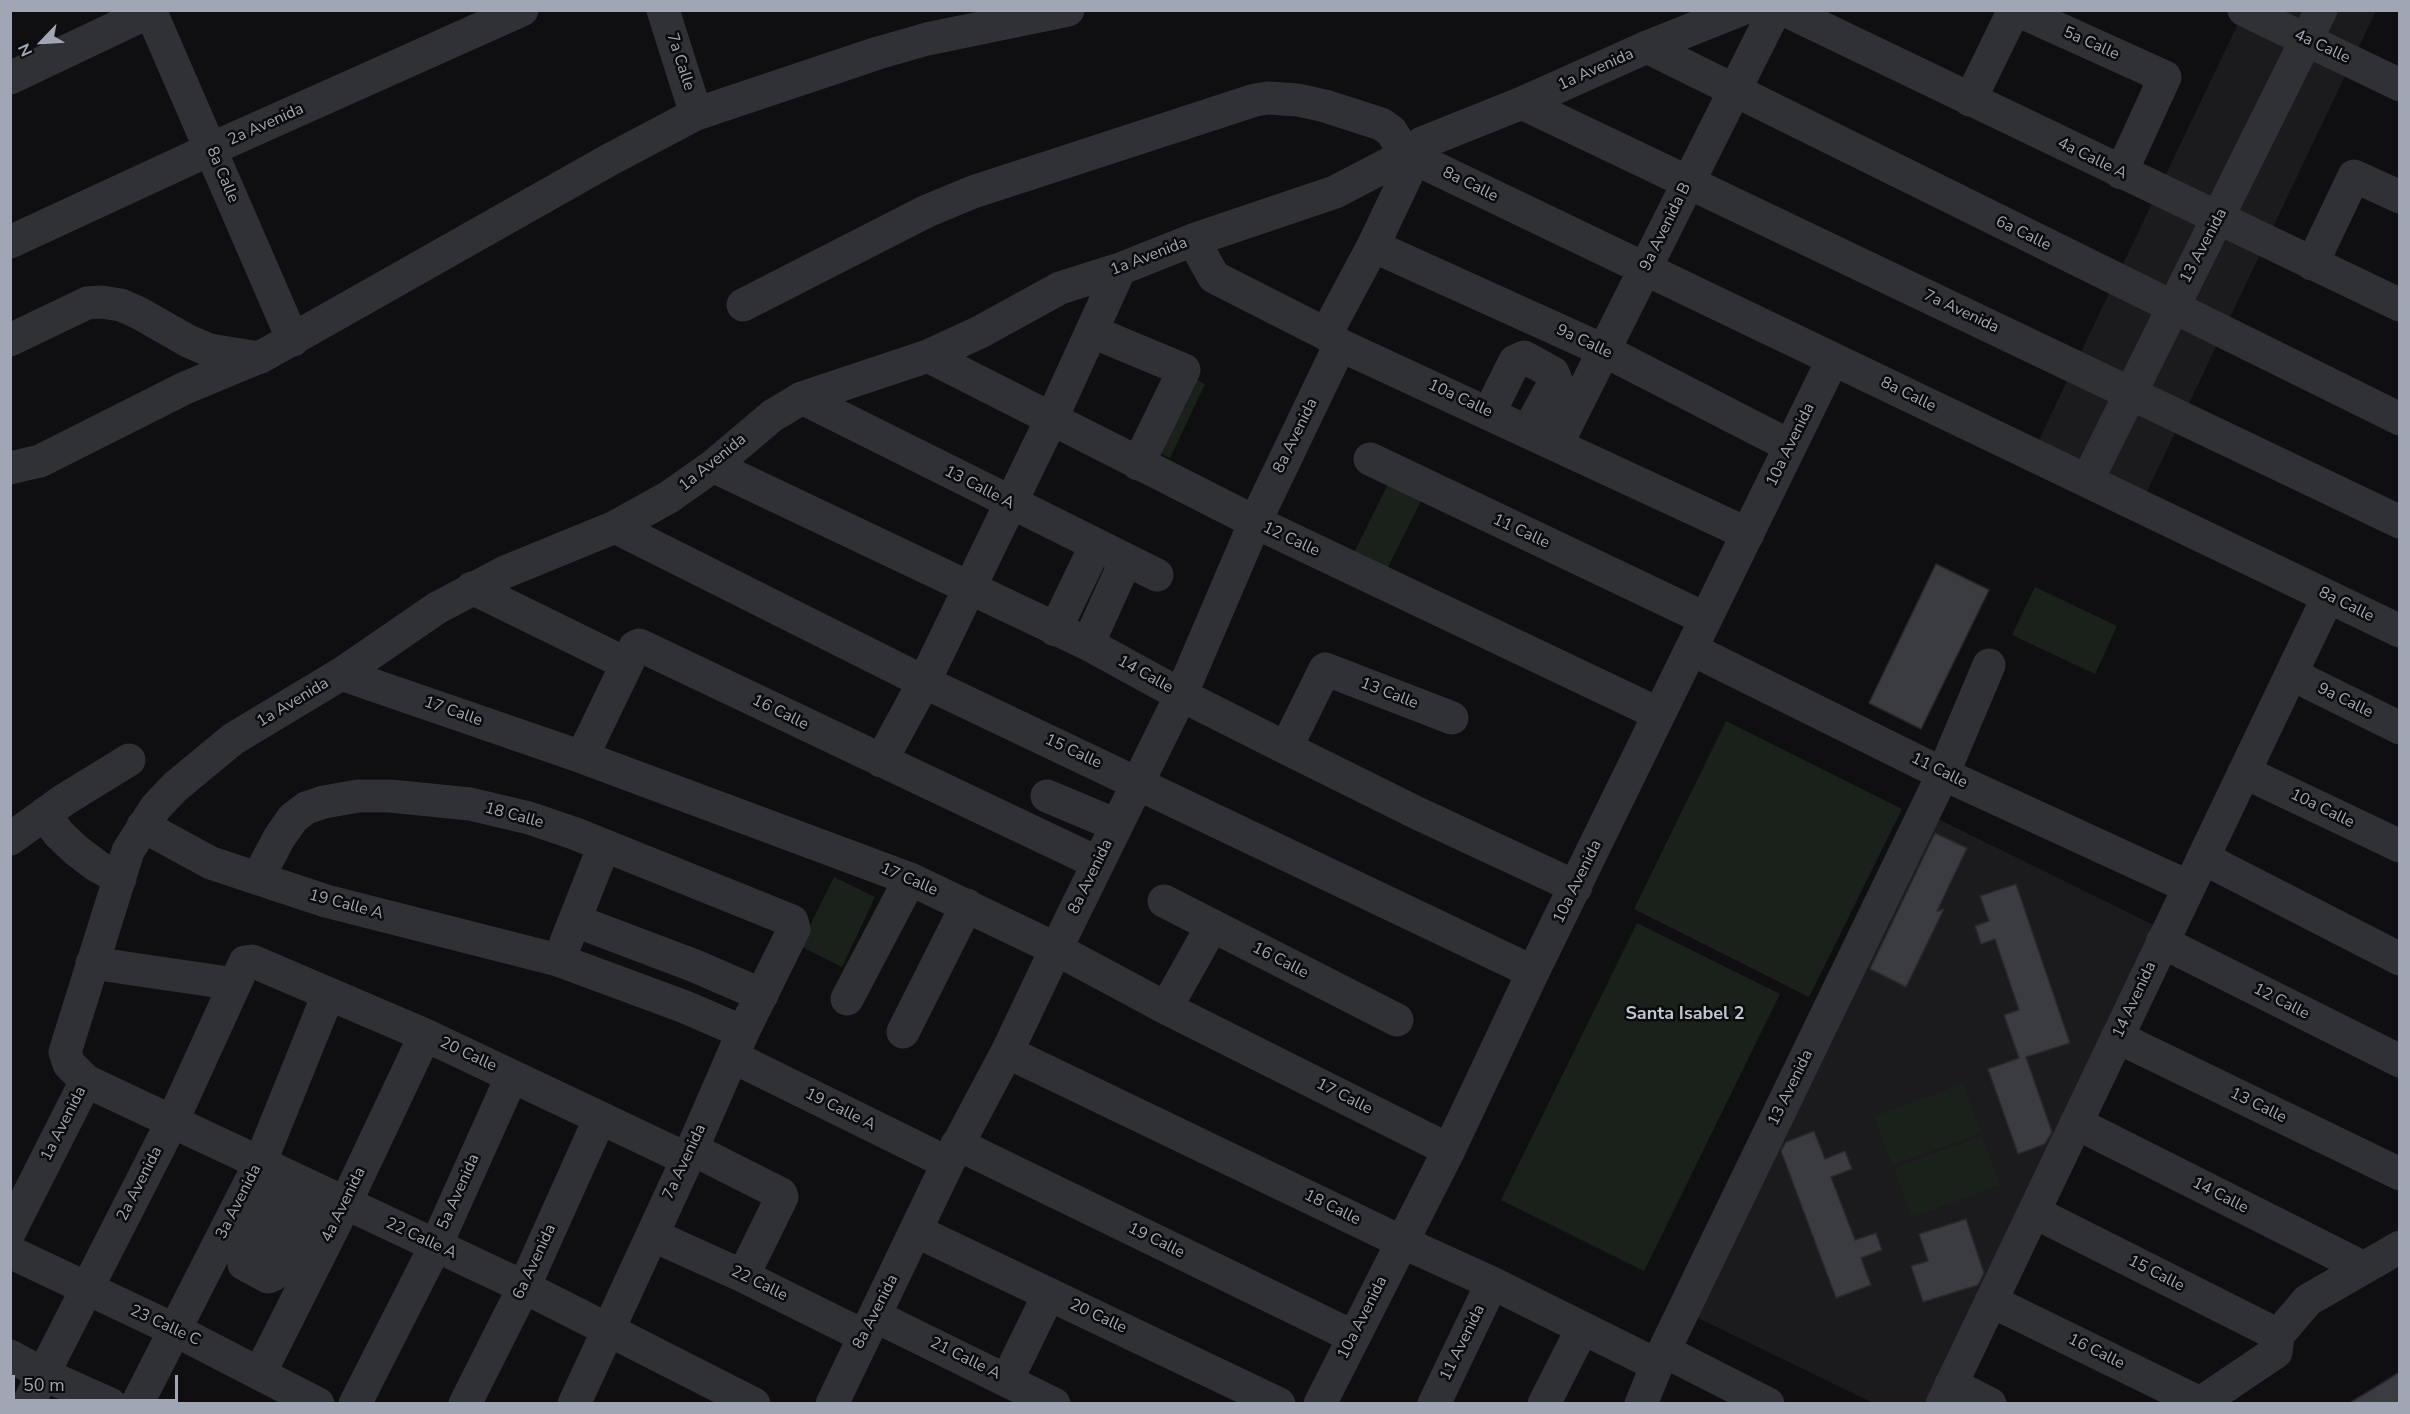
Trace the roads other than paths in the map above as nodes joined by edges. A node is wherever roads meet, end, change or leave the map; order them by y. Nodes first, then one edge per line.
1 (522, 10) edge
2 (663, 10) edge
3 (1068, 10) edge
4 (1740, 10) edge
5 (1775, 10) edge
6 (1785, 10) edge
7 (2015, 10) edge
8 (2244, 10) edge
9 (2321, 10) edge
10 (151, 11) edge
11 (2307, 40) junction
12 (1647, 47) junction
13 (10, 78) edge
14 (2400, 85) edge
15 (1733, 92) junction
16 (1970, 100) junction
17 (1522, 103) junction
18 (696, 114) junction
19 (211, 149) junction
20 (1415, 153) junction
21 (2121, 173) junction
22 (1688, 183) junction
23 (2400, 197) edge
24 (2218, 219) junction
25 (1193, 240) junction
26 (10, 242) edge
27 (1373, 246) junction
28 (2312, 264) junction
29 (1120, 269) junction
30 (1646, 269) junction
31 (743, 305) dead end
32 (2400, 305) edge
33 (2172, 307) junction
34 (1093, 332) junction
35 (1333, 339) junction
36 (10, 340) edge
37 (293, 340) junction
38 (1605, 351) junction
39 (928, 356) junction
40 (259, 358) junction
41 (1833, 359) junction
42 (2130, 392) junction
43 (802, 398) junction
44 (1489, 413) junction
45 (2400, 419) edge
46 (1051, 420) junction
47 (1543, 437) junction
48 (1790, 446) junction
49 (1370, 459) dead end
50 (1138, 464) junction
51 (713, 466) junction
52 (10, 468) edge
53 (2087, 481) junction
54 (1010, 504) junction
55 (1255, 522) junction
56 (2400, 522) edge
57 (615, 527) junction
58 (1748, 534) junction
59 (1096, 545) junction
60 (1126, 560) junction
61 (1157, 575) dead end
62 (969, 587) junction
63 (472, 588) junction
64 (2328, 597) junction
65 (1706, 619) junction
66 (1055, 630) junction
67 (2400, 631) edge
68 (1088, 644) junction
69 (1691, 649) junction
70 (627, 664) junction
71 (1989, 665) dead end
72 (341, 674) junction
73 (2291, 674) junction
74 (924, 682) junction
75 (1181, 695) junction
76 (1659, 714) junction
77 (1452, 718) dead end
78 (2400, 728) edge
79 (1286, 748) junction
80 (582, 757) junction
81 (129, 760) dead end
82 (881, 761) junction
83 (2244, 772) junction
84 (1943, 774) junction
85 (1053, 782) dead end
86 (1128, 802) junction
87 (44, 814) junction
88 (143, 826) junction
89 (10, 839) edge
90 (604, 846) junction
91 (2400, 846) edge
92 (2203, 858) junction
93 (1098, 862) junction
94 (258, 878) junction
95 (120, 879) junction
96 (910, 879) junction
97 (1576, 887) junction
98 (2189, 887) junction
99 (1164, 901) dead end
100 (967, 905) junction
101 (576, 921) junction
102 (792, 921) joint
103 (1212, 926) junction
104 (2162, 942) junction
105 (1056, 949) junction
106 (2400, 959) edge
107 (558, 960) junction
108 (92, 963) junction
109 (1533, 972) junction
110 (240, 973) junction
111 (328, 995) junction
112 (762, 995) junction
113 (847, 999) dead end
114 (1166, 1008) junction
115 (1397, 1020) dead end
116 (903, 1032) dead end
117 (425, 1035) junction
118 (2117, 1037) junction
119 (738, 1044) junction
120 (1007, 1052) junction
121 (2400, 1061) edge
122 (512, 1076) junction
123 (86, 1080) junction
124 (600, 1118) junction
125 (172, 1122) junction
126 (2076, 1123) junction
127 (1449, 1150) junction
128 (689, 1154) junction
129 (952, 1154) junction
130 (273, 1169) junction
131 (2400, 1174) edge
132 (315, 1190) junction
133 (345, 1204) junction
134 (2034, 1212) junction
135 (10, 1231) edge
136 (916, 1231) junction
137 (652, 1235) junction
138 (290, 1242) junction
139 (1402, 1242) junction
140 (436, 1245) junction
141 (2400, 1247) edge
142 (10, 1252) edge
143 (319, 1256) junction
144 (2364, 1268) junction
145 (743, 1276) junction
146 (1492, 1283) junction
147 (524, 1287) junction
148 (86, 1290) junction
149 (1049, 1294) junction
150 (1991, 1301) junction
151 (869, 1326) junction
152 (1582, 1329) junction
153 (175, 1330) junction
154 (609, 1331) junction
155 (2278, 1335) junction
156 (1354, 1337) junction
157 (10, 1356) edge
158 (1660, 1358) junction
159 (260, 1373) junction
160 (43, 1374) junction
161 (1007, 1380) junction
162 (10, 1390) edge
163 (1947, 1394) edge
164 (2199, 1403) edge
165 (23, 1404) edge
166 (28, 1404) edge
167 (110, 1404) edge
168 (137, 1404) edge
169 (318, 1404) edge
170 (355, 1404) edge
171 (465, 1404) edge
172 (574, 1404) edge
173 (754, 1404) edge
174 (831, 1404) edge
175 (1054, 1404) edge
176 (1279, 1404) edge
177 (1320, 1404) edge
178 (1434, 1404) edge
179 (1544, 1404) edge
180 (1641, 1404) edge
181 (1768, 1404) edge
182 (1990, 1404) edge

1 - 19 street, 2a Avenida
2 - 18 street, 7a Calle
3 - 18 street
4 - 12 street, 1a Avenida
5 - 15 street, 9a Avenida B
6 - 16 street, 4a Calle A
7 - 16 street
7 - 21 street, 5a Calle
8 - 11 street, 4a Calle
9 - 11 street, 13 Avenida
10 - 13 street
10 - 19 street, 8a Calle
11 - 14 street, 4a Calle
11 - 24 street, 13 Avenida
12 - 15 street, 6a Calle
12 - 17 street, 1a Avenida
15 - 22 street, 9a Avenida B
15 - 33 street, 6a Calle
16 - 21 street, 4a Calle A
17 - 20 street, 1a Avenida
17 - 22 street, 7a Avenida
18 - 37 street
19 - 26 street, 2a Avenida
19 - 37 street, 8a Calle
20 - 25 street, 1a Avenida
20 - 27 street, 8a Avenida
20 - 30 street, 8a Calle
20 - 31 street
21 - 24 street, 4a Calle A
22 - 30 street, 9a Avenida B
22 - 42 street, 7a Avenida
23 - 28 street
24 - 28 street, 4a Calle A
24 - 33 street, 13 Avenida
25 - 29 street, 1a Avenida
25 - 35 street, 10a Calle
27 - 35 street, 8a Avenida
27 - 38 street, 9a Calle
28 - 32 street, 4a Calle A
29 - 34 street
29 - 39 street, 1a Avenida
30 - 38 street, 9a Avenida B
30 - 41 street, 8a Calle
33 - 42 street, 13 Avenida
33 - 45 street, 6a Calle
34 - 46 street
34 - 50 street
35 - 44 street, 10a Calle
35 - 55 street, 8a Avenida
36 - 40 street
37 - 40 street
38 - 47 street, 9a Avenida B
38 - 48 street, 9a Calle
39 - 43 street, 1a Avenida
39 - 46 street, 12 Calle
40 - 52 street
41 - 48 street, 10a Avenida
41 - 53 street, 8a Calle
42 - 53 street, 13 Avenida
42 - 56 street, 7a Avenida
43 - 51 street, 1a Avenida
43 - 54 street, 13 Calle A
44 - 47 street, 10a Calle
44 - 47 street
46 - 50 street, 12 Calle
46 - 54 street
47 - 58 street, 10a Calle
48 - 58 street, 10a Avenida
49 - 65 street, 11 Calle
50 - 55 street, 12 Calle
51 - 57 street, 1a Avenida
51 - 62 street, 14 Calle
53 - 64 street, 8a Calle
54 - 59 street, 13 Calle A
54 - 62 street
55 - 75 street, 8a Avenida
55 - 76 street, 12 Calle
57 - 63 street, 1a Avenida
57 - 74 street, 15 Calle
58 - 65 street, 10a Avenida
59 - 60 street, 13 Calle A
59 - 66 street
60 - 61 street, 13 Calle A
60 - 68 street
62 - 66 street, 14 Calle
62 - 74 street
63 - 70 street
63 - 72 street, 1a Avenida
64 - 67 street, 8a Calle
64 - 73 street, 14 Avenida
65 - 69 street, 10a Avenida
66 - 68 street, 14 Calle
68 - 75 street, 14 Calle
69 - 76 street, 10a Avenida
69 - 84 street, 11 Calle
70 - 80 street
70 - 82 street, 16 Calle
71 - 84 street, 13 Avenida
72 - 80 street, 17 Calle
72 - 88 street, 1a Avenida
73 - 78 street, 9a Calle
73 - 83 street, 14 Avenida
74 - 82 street
74 - 86 street, 15 Calle
75 - 79 street, 14 Calle
75 - 86 street, 8a Avenida
76 - 97 street, 10a Avenida
77 - 79 street, 13 Calle
79 - 97 street, 14 Calle
80 - 96 street, 17 Calle
81 - 87 street
82 - 93 street, 16 Calle
83 - 91 street, 10a Calle
83 - 92 street, 14 Avenida
84 - 98 street, 11 Calle
84 - 158 street, 13 Avenida
85 - 86 street
86 - 93 street, 8a Avenida
86 - 109 street, 15 Calle
87 - 89 street
87 - 95 street
88 - 94 street, 19 Calle A
88 - 95 street, 1a Avenida
90 - 94 street, 18 Calle
90 - 101 street
90 - 102 street, 18 Calle
92 - 98 street, 14 Avenida
92 - 106 street
93 - 105 street, 8a Avenida
94 - 107 street, 19 Calle A
95 - 108 street, 1a Avenida
96 - 100 street, 17 Calle
96 - 113 street
97 - 109 street, 10a Avenida
98 - 104 street, 14 Avenida
99 - 103 street, 16 Calle
100 - 105 street, 17 Calle
100 - 116 street
101 - 107 street
101 - 112 street
102 - 112 street, 7a Avenida
103 - 114 street
103 - 115 street, 16 Calle
104 - 118 street, 14 Avenida
104 - 121 street, 12 Calle
105 - 114 street, 17 Calle
105 - 120 street, 8a Avenida
107 - 119 street, 19 Calle A
108 - 110 street, 20 Calle
108 - 123 street, 1a Avenida
109 - 127 street, 10a Avenida
110 - 111 street, 20 Calle
110 - 125 street, 2a Avenida
111 - 117 street, 20 Calle
111 - 130 street, 3a Avenida
112 - 119 street, 7a Avenida
114 - 127 street, 17 Calle
117 - 122 street, 20 Calle
117 - 133 street, 4a Avenida
118 - 126 street, 14 Avenida
118 - 131 street, 13 Calle
119 - 128 street, 7a Avenida
119 - 129 street, 19 Calle A
120 - 129 street, 8a Avenida
120 - 139 street, 18 Calle
122 - 124 street, 20 Calle
122 - 140 street, 5a Avenida
123 - 125 street, 22 Calle A
123 - 135 street, 1a Avenida
124 - 128 street, 20 Calle
124 - 147 street, 6a Avenida
125 - 130 street, 22 Calle A
125 - 148 street, 2a Avenida
126 - 134 street, 14 Avenida
126 - 144 street, 14 Calle
127 - 139 street, 10a Avenida
128 - 137 street, 7a Avenida
128 - 145 street, 20 Calle
129 - 136 street, 8a Avenida
129 - 156 street, 19 Calle
130 - 132 street, 22 Calle A
130 - 138 street
130 - 153 street, 3a Avenida
132 - 133 street, 22 Calle A
132 - 138 street
133 - 140 street, 22 Calle A
133 - 143 street, 4a Avenida
134 - 150 street, 14 Avenida
134 - 155 street, 15 Calle
136 - 149 street, 20 Calle
136 - 151 street, 8a Avenida
137 - 145 street, 22 Calle
137 - 154 street, 7a Avenida
138 - 143 street
139 - 146 street, 18 Calle
139 - 156 street, 10a Avenida
140 - 147 street, 22 Calle A
140 - 170 street, 5a Avenida
141 - 144 street
142 - 148 street, 23 Calle C
143 - 159 street, 4a Avenida
144 - 155 street
145 - 151 street, 22 Calle
146 - 152 street, 18 Calle
146 - 178 street, 11 Avenida
147 - 154 street, 22 Calle A
147 - 171 street, 6a Avenida
148 - 153 street, 23 Calle C
148 - 160 street, 2a Avenida
149 - 161 street
149 - 176 street, 20 Calle
150 - 163 street, 14 Avenida
150 - 164 street, 16 Calle
151 - 161 street, 21 Calle A
151 - 174 street, 8a Avenida
152 - 158 street, 18 Calle
152 - 179 street
153 - 159 street, 23 Calle C
153 - 168 street, 3a Avenida
154 - 172 street, 7a Avenida
154 - 173 street, 22 Calle A
155 - 164 street
156 - 177 street, 10a Avenida
157 - 160 street
158 - 180 street, 13 Avenida
158 - 181 street, 18 Calle
159 - 169 street, 23 Calle C
160 - 166 street, 2a Avenida
160 - 167 street
161 - 175 street, 21 Calle A
162 - 165 street
163 - 182 street

